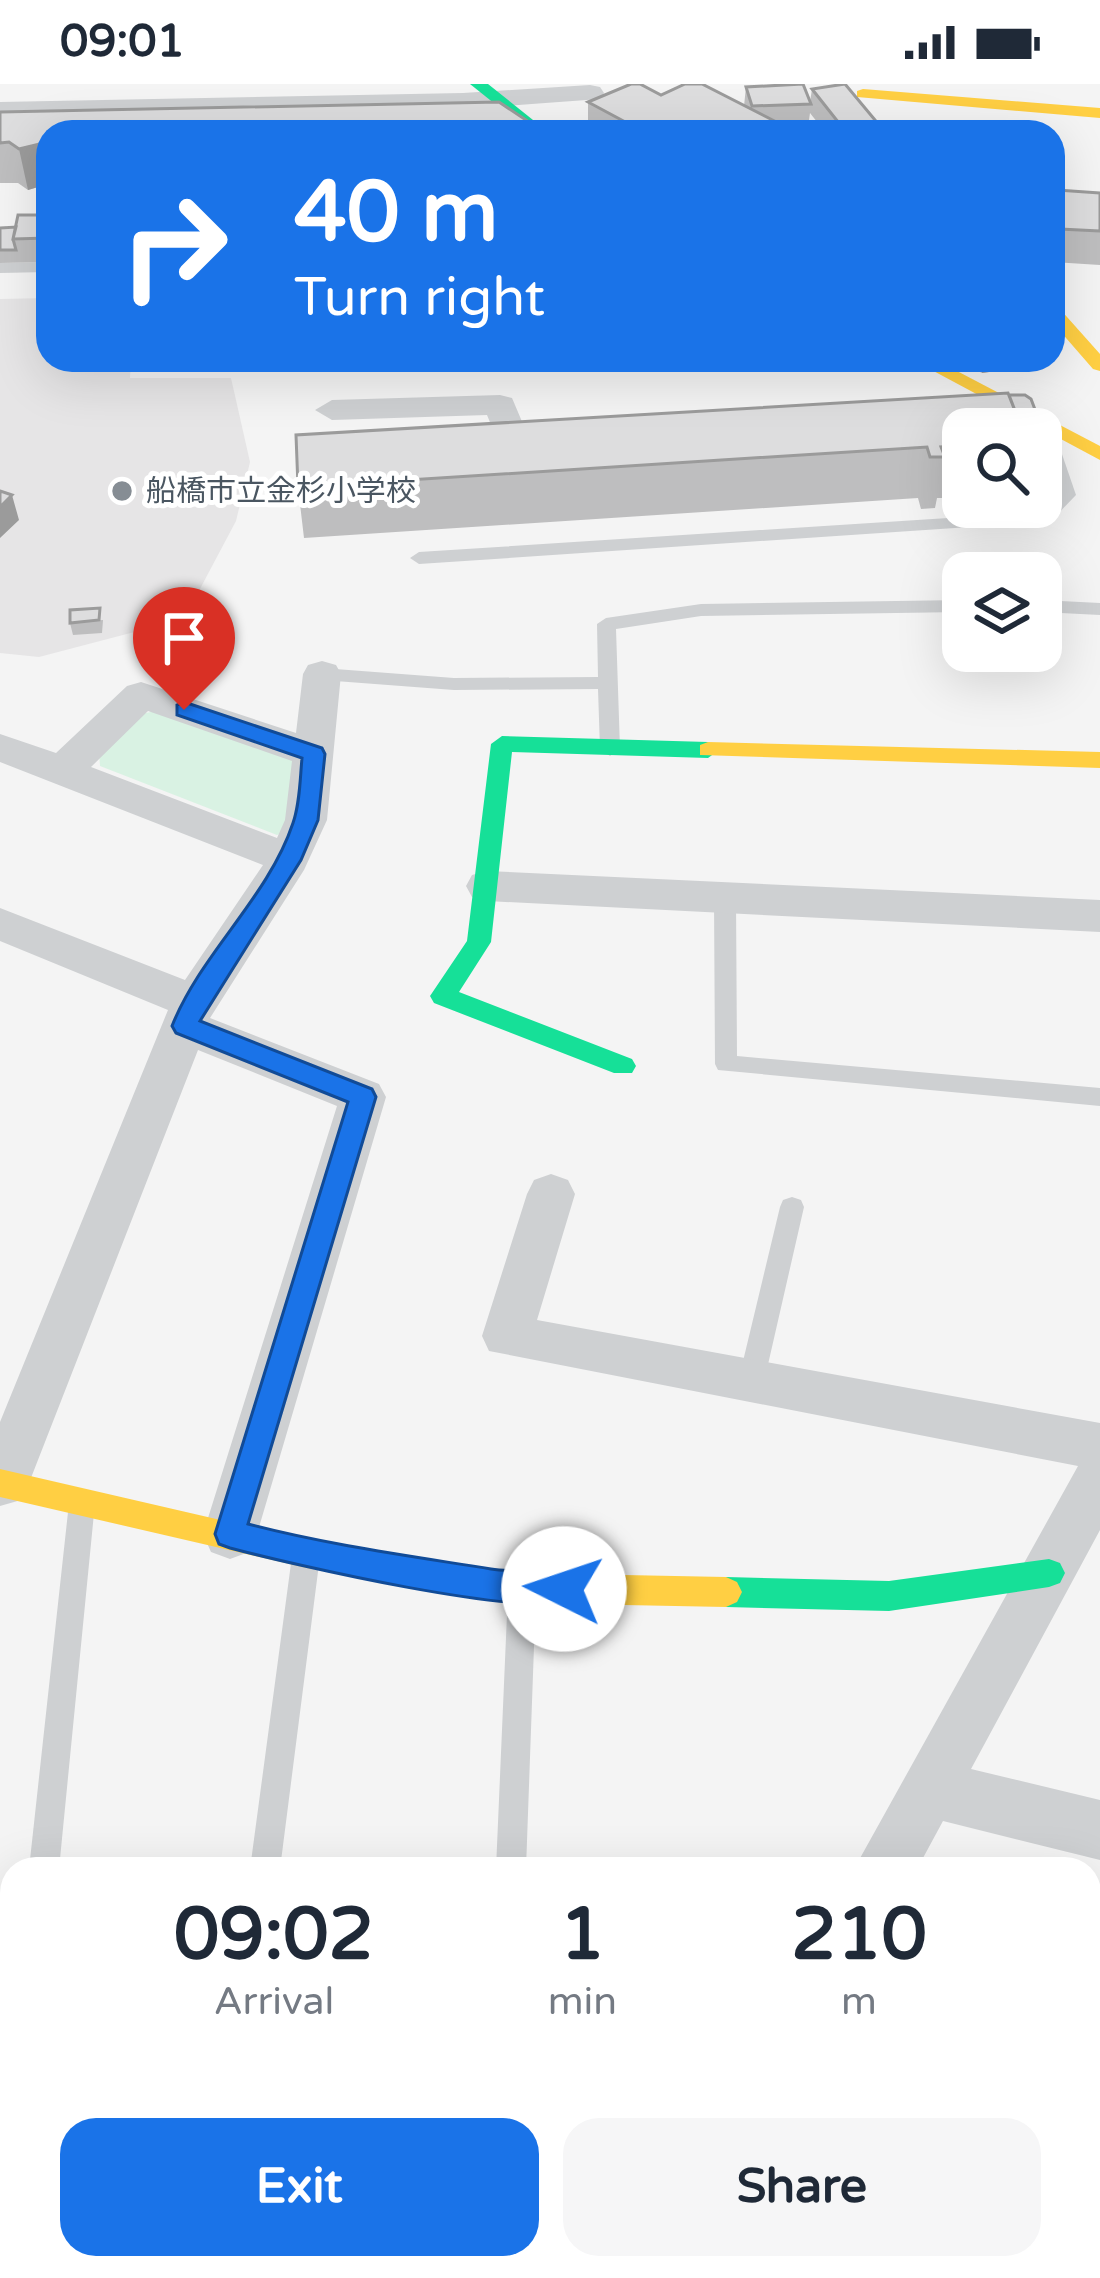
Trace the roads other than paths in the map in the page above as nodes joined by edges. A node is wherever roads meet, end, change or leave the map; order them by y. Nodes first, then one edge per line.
1 (859, 89) edge
2 (485, 91) edge
3 (590, 93) dead end
4 (0, 110) edge
5 (1100, 112) edge
6 (524, 120) edge
7 (886, 120) edge
8 (36, 267) edge
9 (0, 268) edge
10 (1065, 326) edge
11 (1100, 365) edge
12 (945, 372) edge
13 (1012, 408) edge
14 (332, 410) dead end
15 (1062, 434) edge
16 (583, 439) edge
17 (1100, 454) edge
18 (942, 525) edge
19 (419, 558) dead end
20 (942, 606) edge
21 (1062, 607) edge
22 (1100, 609) edge
23 (322, 674) joint
24 (609, 683) junction
25 (0, 747) edge
26 (610, 748) junction
27 (314, 754) junction
28 (1100, 760) edge
29 (62, 771) junction
30 (290, 860) junction
31 (487, 886) junction
32 (725, 899) junction
33 (1100, 916) edge
34 (3, 933) edge
35 (190, 1014) junction
36 (623, 1066) dead end
37 (1100, 1096) edge
38 (550, 1194) dead end
39 (792, 1207) dead end
40 (751, 1382) junction
41 (1100, 1447) edge
42 (1100, 1478) edge
43 (1, 1483) edge
44 (82, 1500) junction
45 (230, 1534) junction
46 (307, 1554) junction
47 (1049, 1573) junction
48 (522, 1588) junction
49 (930, 1787) junction
50 (1100, 1831) edge
51 (45, 1857) edge
52 (268, 1857) edge
53 (512, 1857) edge
54 (891, 1857) edge

1 - 5 street
1 - 7 street
2 - 3 street
2 - 4 street
2 - 6 street
8 - 9 lane
10 - 11 street
12 - 13 street
14 - 16 street
15 - 17 street
18 - 19 lane
20 - 24 lane
21 - 22 lane
23 - 24 lane
23 - 27 street
24 - 26 lane
25 - 29 street
26 - 28 street
26 - 31 street
27 - 29 street
27 - 30 street
29 - 30 street
30 - 35 street
31 - 32 street
31 - 36 street
32 - 33 street
32 - 37 lane
34 - 35 street
35 - 43 street
35 - 45 street
38 - 40 street
39 - 40 lane
40 - 41 street
42 - 47 street
43 - 44 street
44 - 45 street
44 - 51 lane
45 - 46 street
46 - 48 street
46 - 52 lane
47 - 48 street
47 - 49 street
48 - 53 lane
49 - 50 street
49 - 54 street

